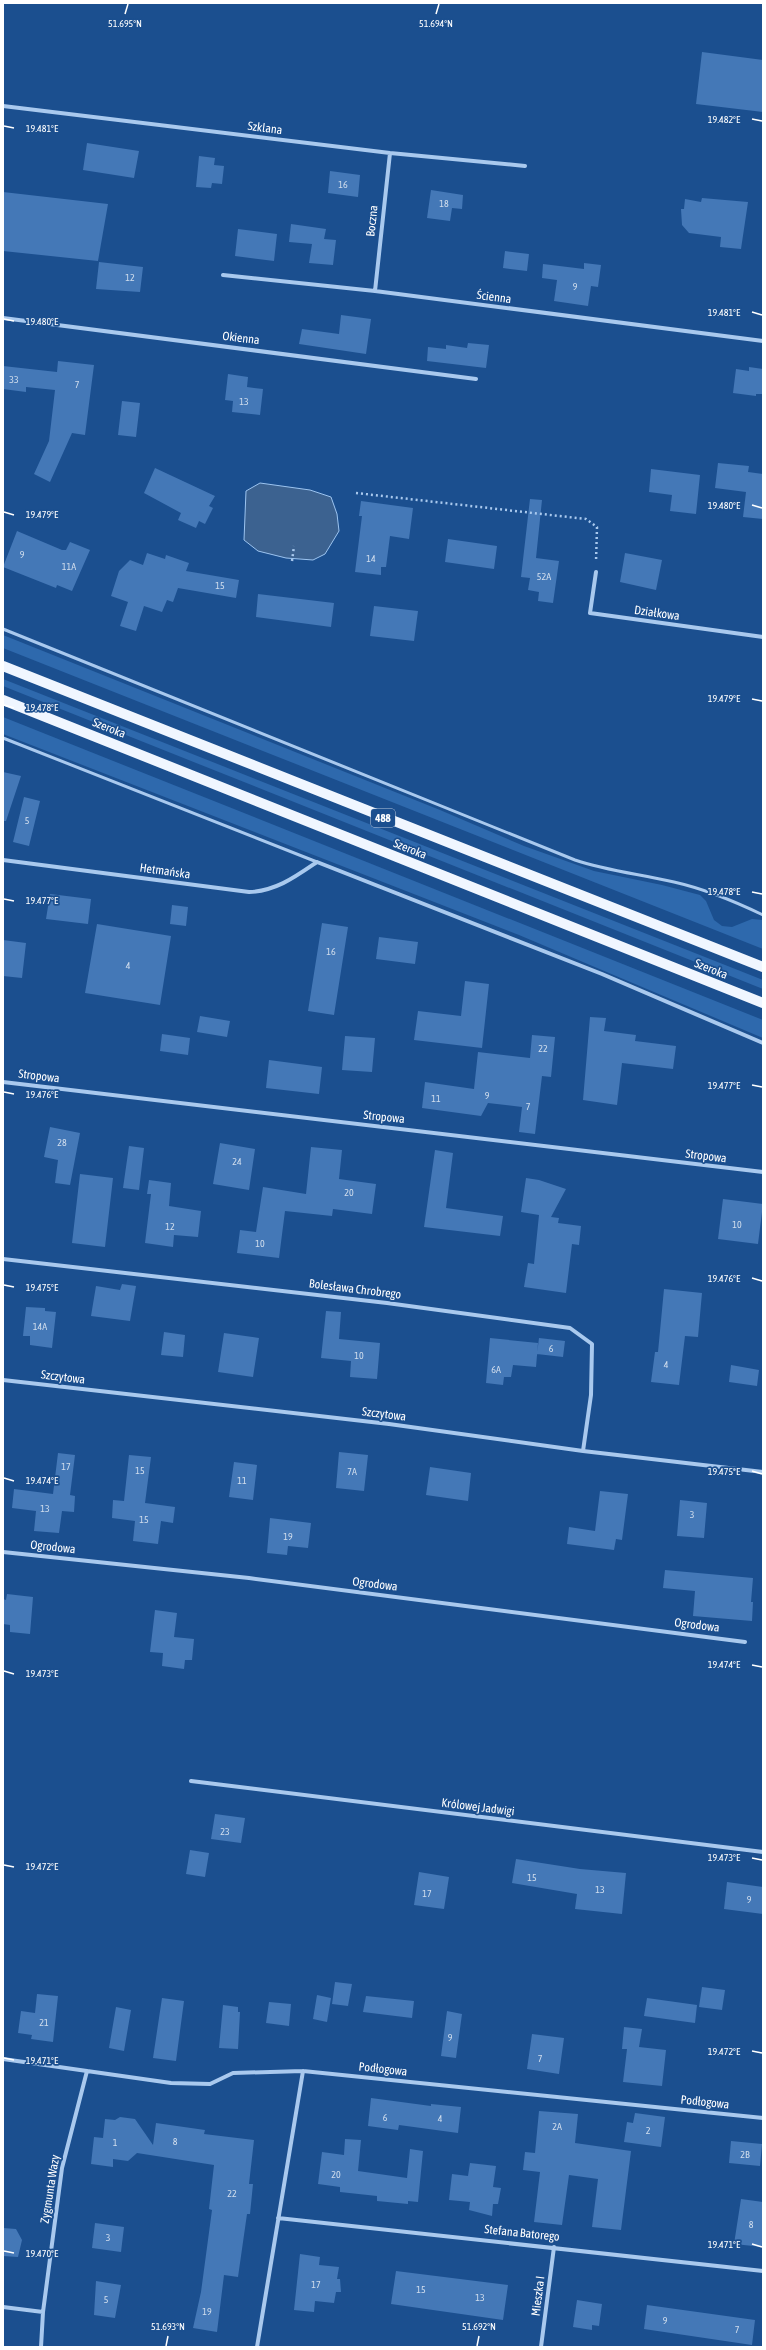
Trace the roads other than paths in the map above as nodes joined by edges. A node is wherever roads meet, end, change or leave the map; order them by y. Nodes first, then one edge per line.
1 (3, 106) edge
2 (390, 153) junction
3 (525, 166) dead end
4 (223, 275) dead end
5 (375, 291) junction
6 (3, 318) edge
7 (763, 341) edge
8 (476, 379) dead end
9 (596, 572) road end
10 (3, 629) edge
11 (763, 637) edge
12 (3, 666) edge
13 (3, 700) edge
14 (3, 738) edge
15 (3, 860) edge
16 (317, 862) junction
17 (763, 915) edge
18 (763, 967) edge
19 (763, 1003) edge
20 (763, 1043) edge
21 (3, 1082) edge
22 (763, 1172) edge
23 (3, 1260) edge
24 (3, 1380) edge
25 (583, 1451) junction
26 (763, 1472) edge
27 (3, 1552) edge
28 (744, 1642) dead end
29 (191, 1781) dead end
30 (763, 1852) edge
31 (3, 2060) edge
32 (87, 2071) junction
33 (303, 2071) junction
34 (763, 2118) edge
35 (278, 2218) junction
36 (554, 2247) junction
37 (763, 2272) edge
38 (3, 2307) edge
39 (43, 2312) junction
40 (41, 2347) edge
41 (258, 2347) edge
42 (541, 2347) edge

1 - 2 street, Szklana
2 - 3 street, Szklana
2 - 5 street, Boczna
4 - 5 street, Ścienna
5 - 7 street, Ścienna
6 - 8 street, Okienna
9 - 11 street, Działkowa
10 - 17 lane
12 - 18 main road, Szeroka / 488
13 - 19 main road, Szeroka
14 - 16 lane
15 - 16 street, Hetmańska
16 - 20 street
21 - 22 street, Stropowa
23 - 25 street, Bolesława Chrobrego
24 - 25 street, Szczytowa
25 - 26 street, Szczytowa
27 - 28 street, Ogrodowa
29 - 30 street, Królowej Jadwigi
31 - 32 street, Podłogowa
32 - 33 street, Podłogowa
32 - 39 street, Zygmunta Wazy
33 - 34 street, Podłogowa
33 - 35 street
35 - 36 street, Stefana Batorego
35 - 41 street
36 - 37 street, Stefana Batorego
36 - 42 street, Mieszka I
38 - 39 street
39 - 40 street, Zygmunta Wazy

